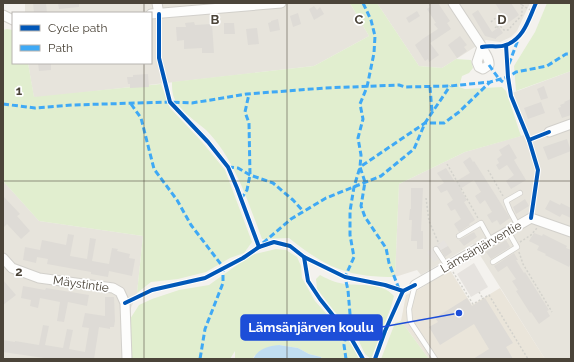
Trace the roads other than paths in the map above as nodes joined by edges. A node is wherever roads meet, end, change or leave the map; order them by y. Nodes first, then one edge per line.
1 (157, 3) edge
2 (281, 3) edge
3 (453, 3) edge
4 (155, 14) edge
5 (3, 15) edge
6 (12, 20) edge
7 (482, 47) dead end
8 (571, 124) edge
9 (549, 132) dead end
10 (520, 193) dead end
11 (518, 226) junction
12 (508, 232) junction
13 (571, 232) edge
14 (459, 236) dead end
15 (491, 241) junction
16 (436, 249) dead end
17 (3, 258) edge
18 (493, 262) dead end
19 (448, 265) junction
20 (415, 284) joint
21 (127, 359) edge
22 (435, 359) edge

1 - 4 street
2 - 4 street
3 - 7 street
5 - 6 street
8 - 9 street
10 - 11 lane
11 - 12 street, Lämsänjärventie
11 - 13 street, Lämsänjärventie
12 - 15 street, Lämsänjärventie
12 - 18 lane
14 - 15 lane
15 - 19 street, Lämsänjärventie
16 - 19 lane
17 - 21 street, Mäystintie
19 - 20 street, Lämsänjärventie
20 - 22 lane

